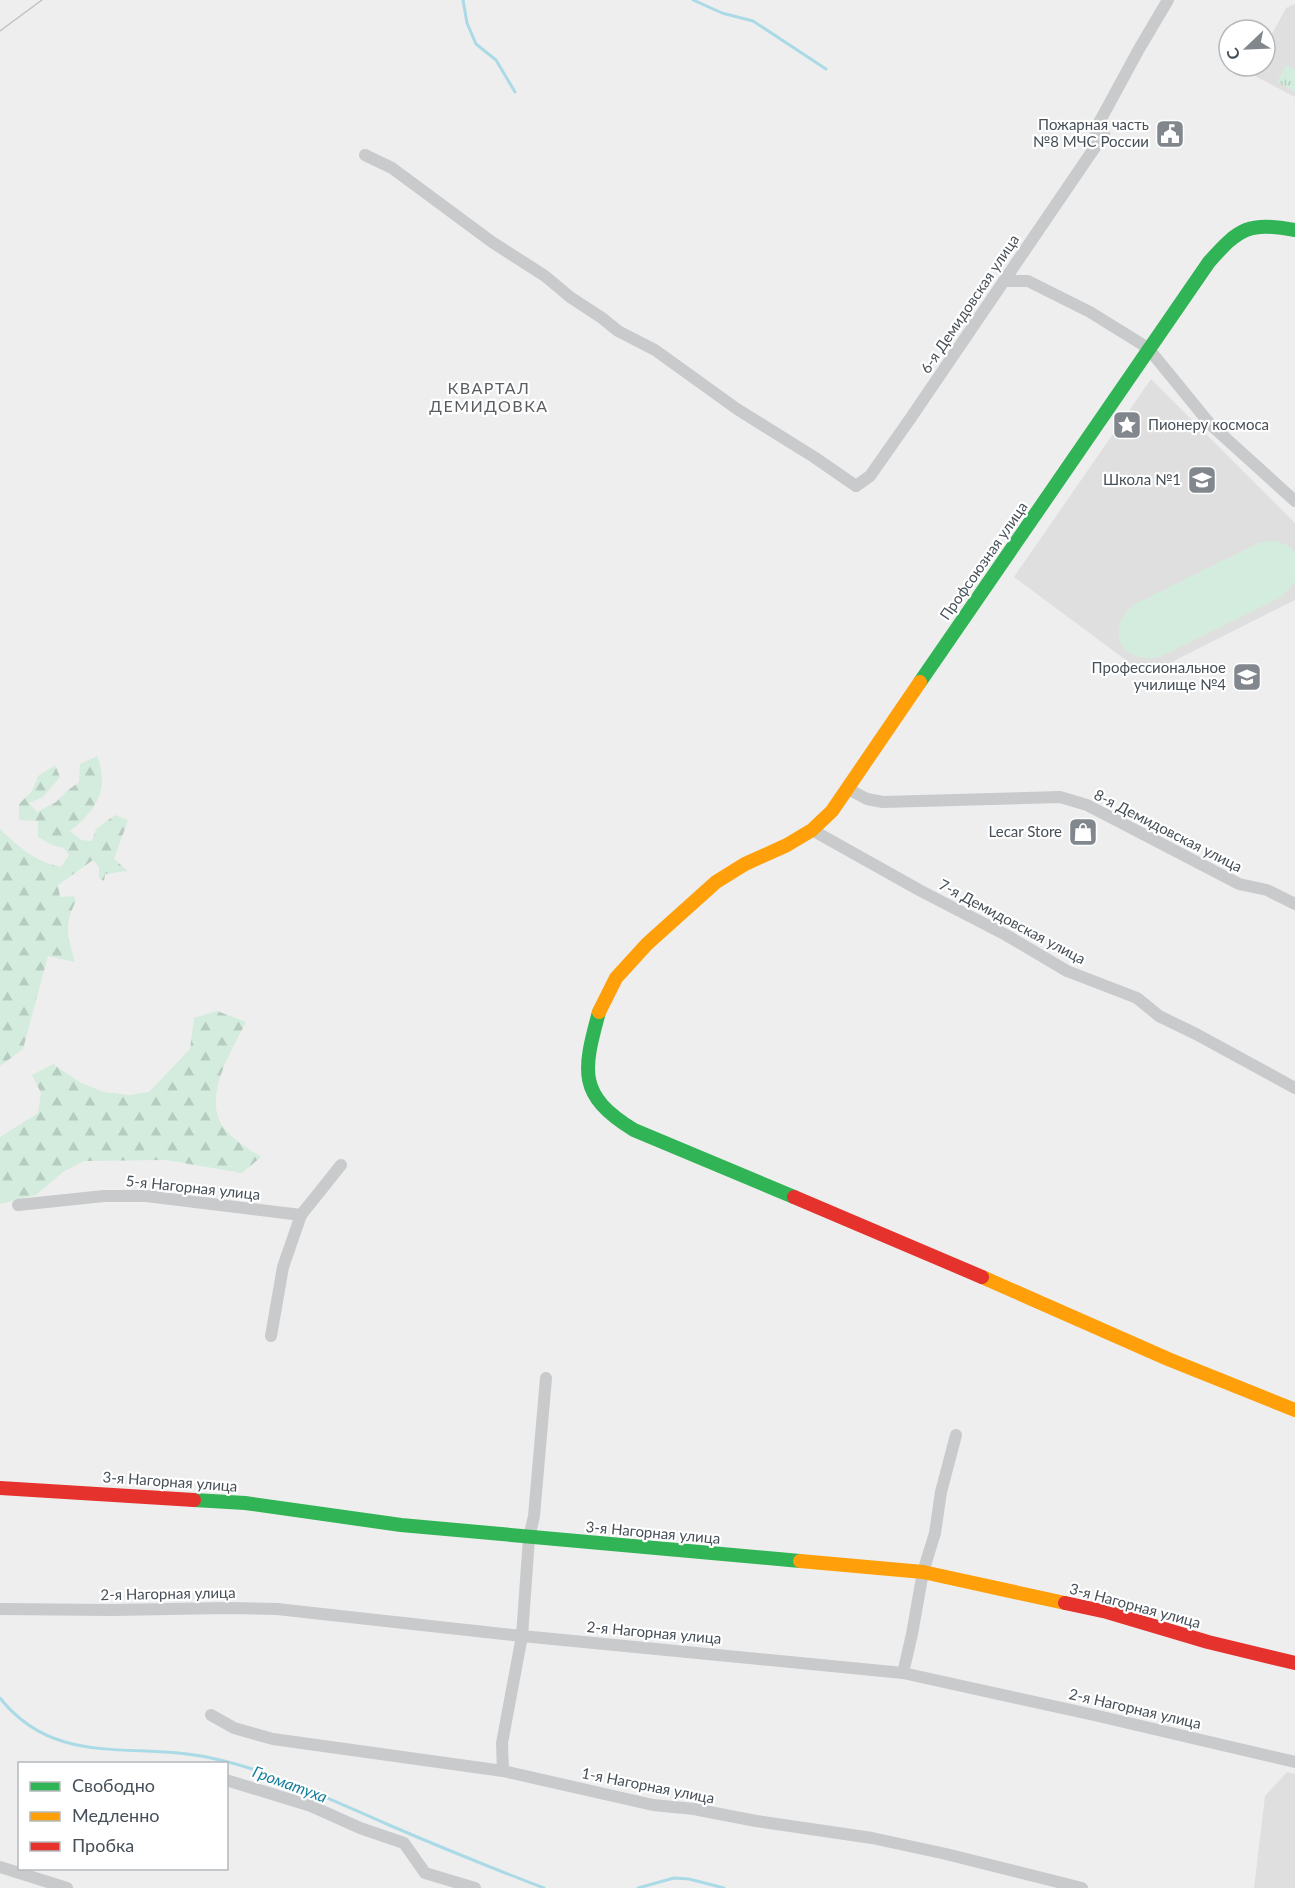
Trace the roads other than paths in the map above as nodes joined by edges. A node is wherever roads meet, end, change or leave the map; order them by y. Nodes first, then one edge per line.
1 (1168, 0) edge
2 (365, 155) dead end
3 (1295, 230) edge
4 (1004, 281) junction
5 (1148, 348) junction
6 (1295, 501) edge
7 (848, 789) junction
8 (812, 830) junction
9 (1295, 904) edge
10 (1295, 1088) edge
11 (341, 1165) dead end
12 (18, 1205) dead end
13 (301, 1215) junction
14 (271, 1336) dead end
15 (546, 1378) dead end
16 (1295, 1410) edge
17 (956, 1435) dead end
18 (0, 1488) edge
19 (529, 1538) junction
20 (923, 1572) junction
21 (0, 1609) edge
22 (522, 1636) junction
23 (1295, 1663) edge
24 (903, 1673) junction
25 (210, 1715) dead end
26 (1295, 1762) edge
27 (503, 1771) junction
28 (228, 1781) edge
29 (0, 1867) edge
30 (67, 1888) edge
31 (476, 1888) edge
32 (1082, 1888) edge

1 - 4 street, 6-я Демидовская улица
2 - 4 street, 6-я Демидовская улица
3 - 5 main road, Профсоюзная улица
4 - 5 street
5 - 6 street
5 - 7 main road, Профсоюзная улица
7 - 8 main road, Профсоюзная улица
7 - 9 street, 8-я Демидовская улица
8 - 10 street, 7-я Демидовская улица
8 - 16 main road, Профсоюзная улица
11 - 13 street
12 - 13 street, 5-я Нагорная улица
13 - 14 street
15 - 19 street
17 - 20 street
18 - 19 main road, 3-я Нагорная улица
19 - 20 main road, 3-я Нагорная улица
19 - 22 street
20 - 23 main road, 3-я Нагорная улица
20 - 24 street
21 - 22 street, 2-я Нагорная улица
22 - 24 street, 2-я Нагорная улица
22 - 27 street
24 - 26 street, 2-я Нагорная улица
25 - 27 street, 1-я Нагорная улица
27 - 32 street, 1-я Нагорная улица
28 - 31 street
29 - 30 street

